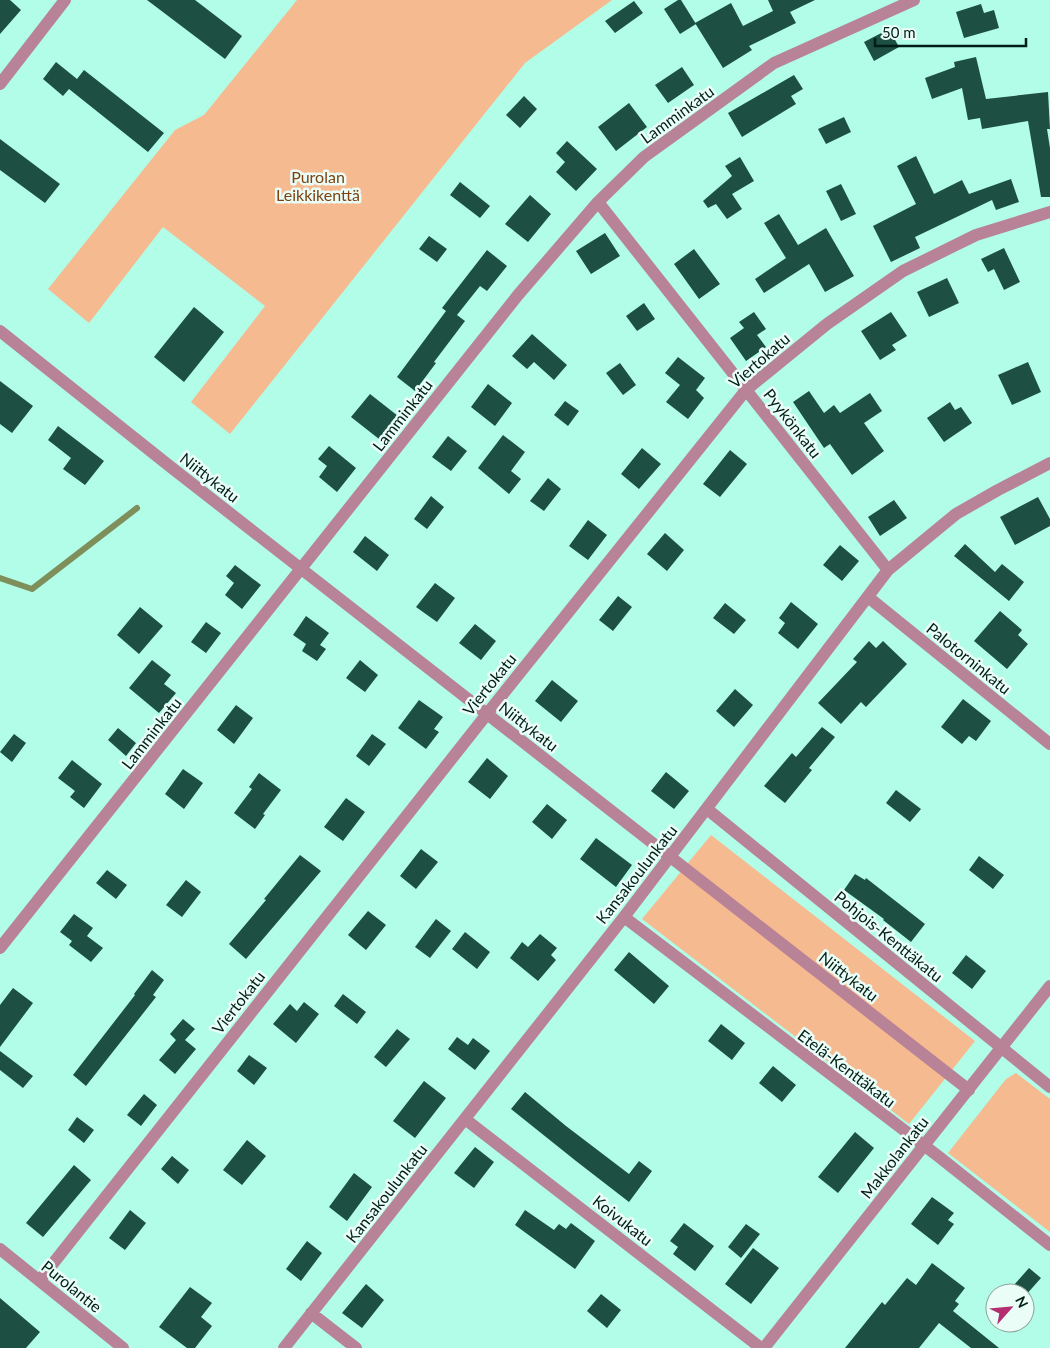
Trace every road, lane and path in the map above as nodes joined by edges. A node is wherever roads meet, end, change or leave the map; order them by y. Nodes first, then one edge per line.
1 (65, 0) edge
2 (914, 0) edge
3 (0, 84) edge
4 (598, 202) junction
5 (1050, 212) edge
6 (0, 331) edge
7 (746, 390) junction
8 (1050, 463) edge
9 (301, 569) junction
10 (888, 570) junction
11 (868, 597) junction
12 (487, 714) junction
13 (1050, 744) edge
14 (707, 809) junction
15 (669, 856) junction
16 (624, 917) junction
17 (0, 948) edge
18 (1050, 986) edge
19 (1001, 1047) junction
20 (1050, 1087) edge
21 (969, 1090) junction
22 (465, 1118) junction
23 (924, 1146) junction
24 (1050, 1245) edge
25 (0, 1249) edge
26 (40, 1280) junction
27 (311, 1313) junction
28 (123, 1348) edge
29 (284, 1348) edge
30 (356, 1348) edge
31 (762, 1348) edge

1 - 3 street
2 - 4 street, Lamminkatu
4 - 7 street, Pyykönkatu
4 - 9 street, Lamminkatu
5 - 7 street, Viertokatu
6 - 9 street, Niittykatu
7 - 10 street, Pyykönkatu
7 - 12 street, Viertokatu
8 - 10 street, Kansakoulunkatu
9 - 12 street, Niittykatu
9 - 17 street, Lamminkatu
10 - 11 street, Kansakoulunkatu
11 - 13 street, Palotorninkatu
11 - 14 street, Kansakoulunkatu
12 - 15 street, Niittykatu
12 - 26 street, Viertokatu
14 - 15 street, Kansakoulunkatu
14 - 19 street, Pohjois-Kenttäkatu
15 - 16 street, Kansakoulunkatu
15 - 21 street, Niittykatu
16 - 22 street, Kansakoulunkatu
16 - 23 street, Etelä-Kenttäkatu
18 - 19 street, Makkolankatu
19 - 20 street, Pohjois-Kenttäkatu
19 - 21 street, Makkolankatu
21 - 23 street, Makkolankatu
22 - 27 street, Kansakoulunkatu
22 - 31 street, Koivukatu
23 - 24 street, Etelä-Kenttäkatu
23 - 31 street, Makkolankatu
25 - 26 street, Purolantie
26 - 28 street, Purolantie
27 - 29 street, Kansakoulunkatu
27 - 30 street

